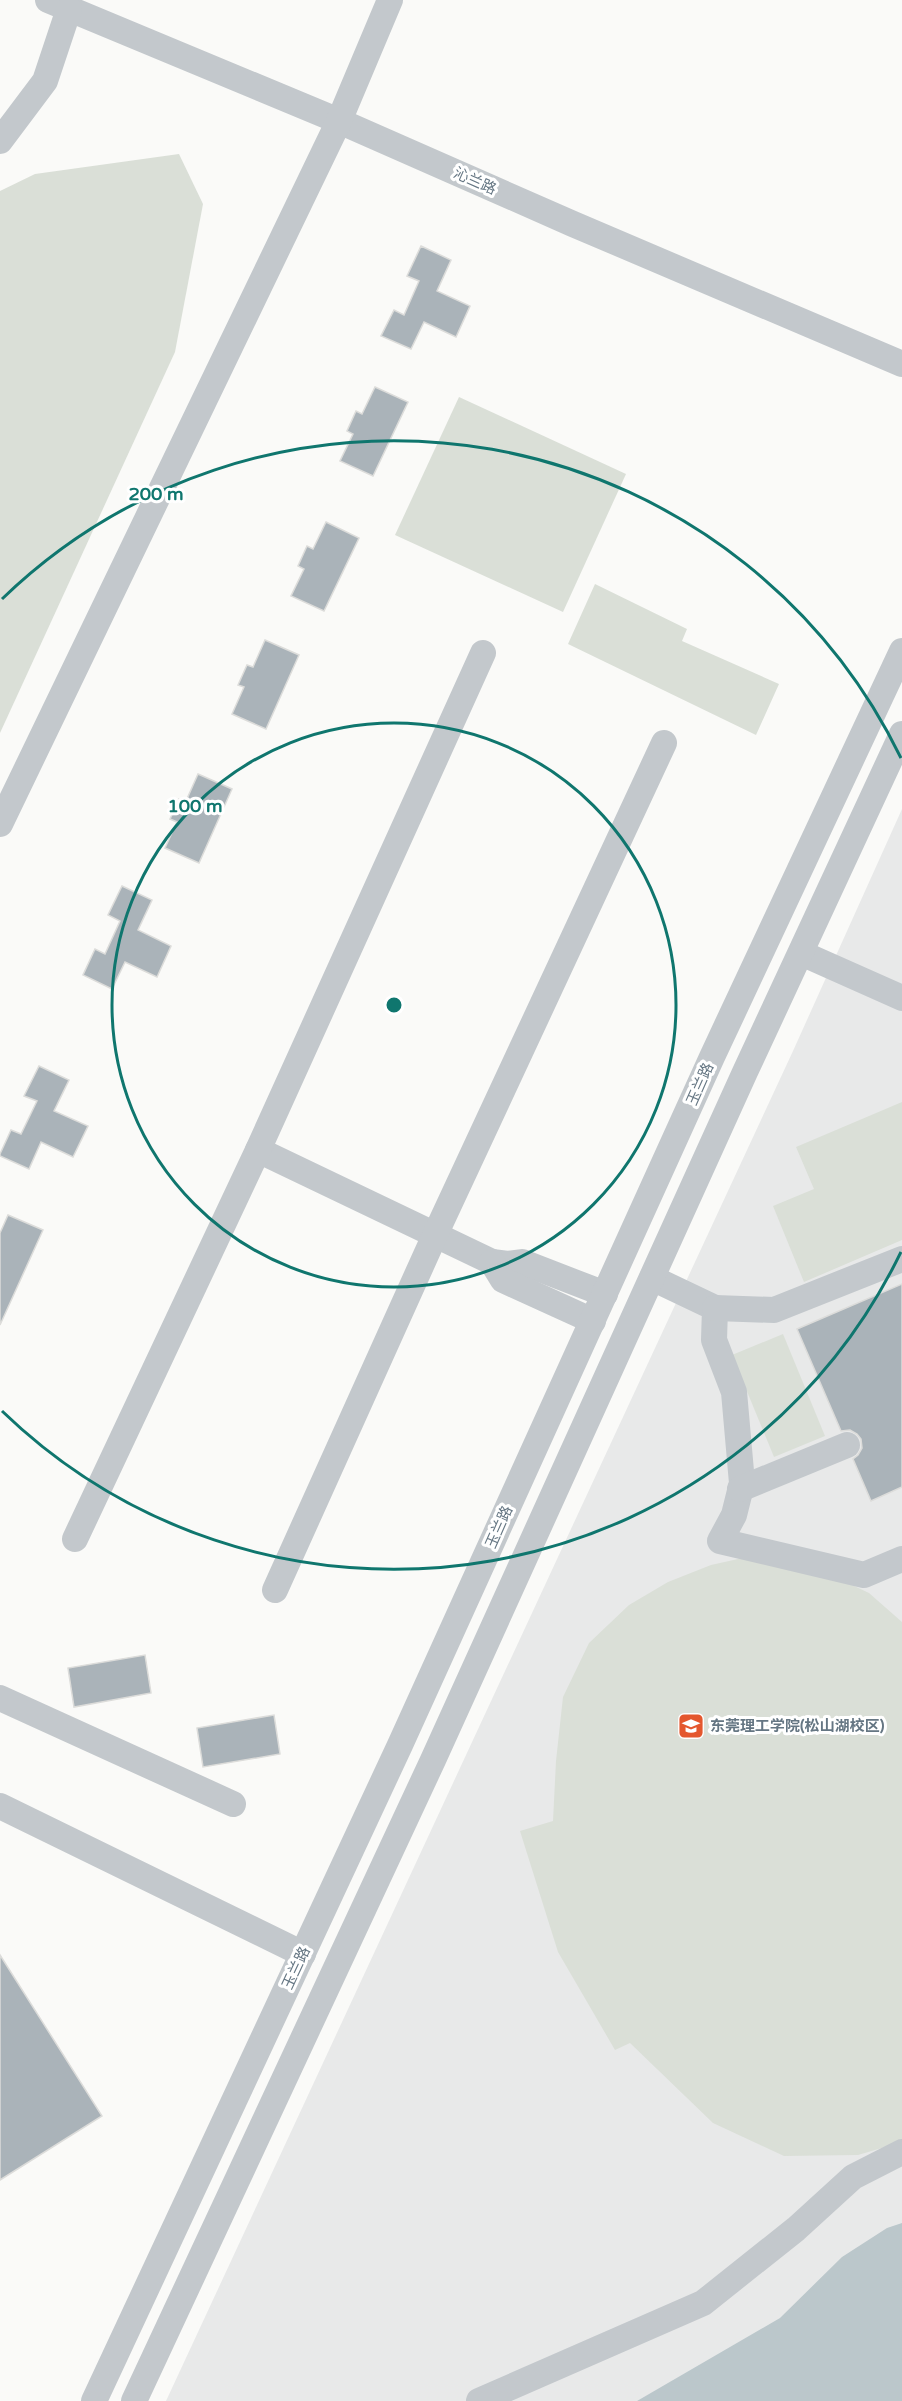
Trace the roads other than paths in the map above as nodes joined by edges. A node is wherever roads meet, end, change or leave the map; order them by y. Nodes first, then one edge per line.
1 (390, 0) edge
2 (58, 4) edge
3 (339, 121) junction
4 (0, 141) edge
5 (902, 364) edge
6 (902, 651) edge
7 (483, 653) dead end
8 (902, 734) edge
9 (664, 743) dead end
10 (0, 825) edge
11 (801, 953) junction
12 (902, 998) edge
13 (258, 1150) junction
14 (435, 1235) junction
15 (902, 1259) edge
16 (492, 1262) junction
17 (652, 1278) junction
18 (605, 1294) junction
19 (715, 1308) junction
20 (593, 1321) junction
21 (847, 1445) dead end
22 (740, 1489) junction
23 (75, 1539) dead end
24 (902, 1559) edge
25 (275, 1590) dead end
26 (0, 1698) edge
27 (233, 1804) dead end
28 (0, 1806) edge
29 (303, 1954) junction
30 (902, 2152) edge
31 (902, 2172) edge
32 (861, 2173) junction
33 (94, 2401) edge
34 (134, 2401) edge
35 (479, 2401) edge

1 - 3 street
2 - 3 street, 沁兰路
2 - 4 street
3 - 5 street, 沁兰路
3 - 10 street
6 - 18 street, 玉兰路
7 - 13 street
8 - 11 street
9 - 14 street
11 - 12 street
11 - 17 street
13 - 14 street
13 - 23 street
14 - 16 street
14 - 25 street
15 - 19 street
16 - 18 street
16 - 20 street
17 - 19 street
17 - 34 street
18 - 20 street, 玉兰路
19 - 22 street
20 - 29 street, 玉兰路
21 - 22 street
22 - 24 street
26 - 27 street
28 - 29 street
29 - 33 street, 玉兰路
30 - 32 street
31 - 32 street
32 - 35 street

